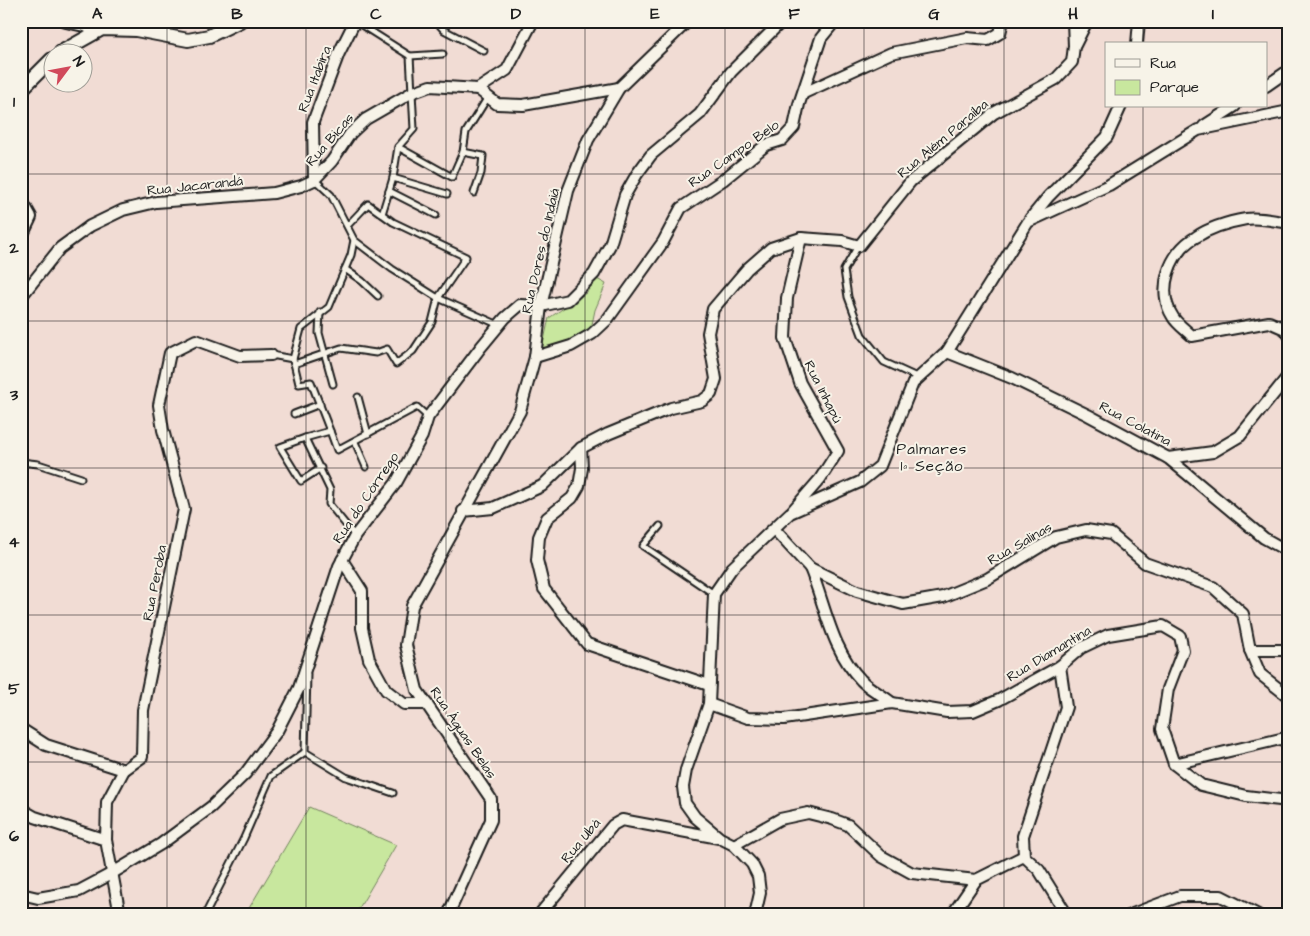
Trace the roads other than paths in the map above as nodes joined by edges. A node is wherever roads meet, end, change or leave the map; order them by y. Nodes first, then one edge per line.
1 (66, 21) edge
2 (240, 21) edge
3 (355, 21) edge
4 (436, 21) edge
5 (532, 21) edge
6 (688, 21) edge
7 (782, 21) edge
8 (835, 21) edge
9 (1003, 21) edge
10 (1074, 21) edge
11 (1086, 21) edge
12 (1139, 21) edge
13 (102, 25) edge
14 (76, 42) edge
15 (1137, 42) edge
16 (1074, 46) junction
17 (484, 51) dead end
18 (443, 54) dead end
19 (410, 56) junction
20 (42, 70) edge
21 (1289, 70) edge
22 (1268, 85) edge
23 (619, 88) junction
24 (478, 89) junction
25 (21, 90) edge
26 (411, 93) junction
27 (804, 93) junction
28 (488, 98) junction
29 (1120, 108) edge
30 (1232, 108) edge
31 (1289, 110) edge
32 (1198, 130) junction
33 (398, 147) junction
34 (463, 152) junction
35 (394, 178) junction
36 (314, 180) junction
37 (389, 191) junction
38 (474, 193) dead end
39 (447, 194) dead end
40 (21, 200) edge
41 (382, 214) junction
42 (436, 215) dead end
43 (1028, 222) junction
44 (1289, 223) edge
45 (348, 225) junction
46 (21, 236) edge
47 (802, 238) junction
48 (354, 240) junction
49 (859, 246) junction
50 (345, 269) junction
51 (378, 296) dead end
52 (21, 297) edge
53 (438, 298) junction
54 (541, 306) junction
55 (320, 312) junction
56 (499, 326) junction
57 (1289, 335) edge
58 (947, 352) junction
59 (324, 354) junction
60 (271, 355) joint
61 (535, 356) junction
62 (294, 362) junction
63 (1289, 376) edge
64 (920, 378) junction
65 (333, 384) dead end
66 (358, 397) dead end
67 (320, 404) junction
68 (294, 414) dead end
69 (428, 417) junction
70 (330, 431) junction
71 (368, 434) junction
72 (305, 438) junction
73 (355, 442) junction
74 (582, 448) junction
75 (1168, 458) junction
76 (21, 462) edge
77 (366, 467) dead end
78 (320, 468) junction
79 (81, 478) dead end
80 (463, 511) junction
81 (790, 513) junction
82 (660, 526) dead end
83 (774, 529) junction
84 (355, 536) junction
85 (1289, 552) edge
86 (342, 560) junction
87 (810, 568) junction
88 (714, 594) junction
89 (1250, 650) junction
90 (1289, 650) edge
91 (307, 663) junction
92 (1060, 666) junction
93 (709, 685) junction
94 (1289, 698) edge
95 (892, 703) junction
96 (427, 704) junction
97 (709, 704) junction
98 (21, 728) edge
99 (1289, 737) edge
100 (305, 752) junction
101 (1174, 764) junction
102 (124, 770) junction
103 (393, 792) dead end
104 (1289, 802) edge
105 (21, 809) edge
106 (720, 838) junction
107 (106, 840) junction
108 (734, 845) junction
109 (1024, 856) junction
110 (111, 874) junction
111 (976, 880) junction
112 (21, 894) edge
113 (120, 915) edge
114 (205, 915) edge
115 (448, 915) edge
116 (538, 915) edge
117 (755, 915) edge
118 (952, 915) edge
119 (1067, 915) edge
120 (1130, 915) edge
121 (1258, 915) edge

1 - 13 street
2 - 13 street
3 - 19 lane
3 - 36 street, Rua Itabira
4 - 17 lane
5 - 24 street
6 - 23 street, Rua Dores do Indaiá
7 - 54 street, Rua do Córrego
8 - 27 street
9 - 27 street
10 - 16 street
11 - 16 street
12 - 15 street
13 - 14 street
16 - 49 street, Rua Além Paraíba
18 - 19 lane
19 - 26 lane
20 - 25 street
21 - 22 street
23 - 28 street
23 - 54 street, Rua Dores do Indaiá
24 - 26 street, Rua Bicas
24 - 28 street
26 - 33 lane
26 - 36 street, Rua Bicas
27 - 61 street, Rua Campo Belo
28 - 34 lane
29 - 43 street
30 - 32 street
31 - 32 street
32 - 43 street
33 - 34 lane
33 - 35 lane
34 - 38 lane
35 - 37 lane
35 - 39 lane
36 - 45 lane
36 - 52 street, Rua Jacarandá
37 - 41 lane
37 - 42 lane
40 - 46 street
41 - 45 lane
41 - 53 lane
43 - 58 street
44 - 57 street
45 - 48 lane
47 - 49 street
47 - 74 street
47 - 81 street, Rua Inhapú
48 - 50 lane
48 - 53 lane
49 - 64 lane
50 - 51 lane
50 - 55 lane
53 - 56 lane
53 - 59 lane
54 - 56 street, Rua do Córrego
54 - 61 street, Rua Dores do Indaiá
55 - 59 lane
55 - 62 lane
56 - 69 street, Rua do Córrego
58 - 64 street
58 - 75 street, Rua Colatina
59 - 62 lane
59 - 65 lane
60 - 62 lane
60 - 102 street, Rua Peroba
61 - 80 street, Rua Dores do Indaiá
62 - 67 lane
63 - 75 street, Rua Colatina
64 - 81 street
66 - 71 lane
67 - 68 lane
67 - 70 lane
69 - 71 lane
69 - 84 street, Rua do Córrego
70 - 72 lane
70 - 73 lane
71 - 73 lane
72 - 78 lane
72 - 78 lane
73 - 77 lane
74 - 80 street
74 - 93 street
75 - 85 street
76 - 79 lane
78 - 84 lane
80 - 96 street, Rua Águas Belas
81 - 83 street
82 - 88 lane
83 - 87 street, Rua Salinas
83 - 88 street
84 - 86 street, Rua do Córrego
86 - 91 street, Rua do Córrego
86 - 96 street
87 - 89 street, Rua Salinas
87 - 95 street
88 - 93 street
89 - 90 street
89 - 94 street, Rua Salinas
91 - 100 lane
91 - 110 street, Rua do Córrego
92 - 95 street, Rua Diamantina
92 - 101 street, Rua Diamantina
92 - 109 street
93 - 97 street
95 - 97 street, Rua Diamantina
96 - 115 street, Rua Águas Belas
97 - 106 street
98 - 102 street
99 - 101 street
100 - 103 lane
100 - 114 lane
101 - 104 street
102 - 107 street, Rua Peroba
105 - 107 street
106 - 108 street
106 - 116 street, Rua Ubá
107 - 110 street, Rua Peroba
108 - 111 street
108 - 117 street
109 - 111 street
109 - 119 street
110 - 112 street, Rua do Córrego
110 - 113 street, Rua Peroba
111 - 118 street
120 - 121 street

